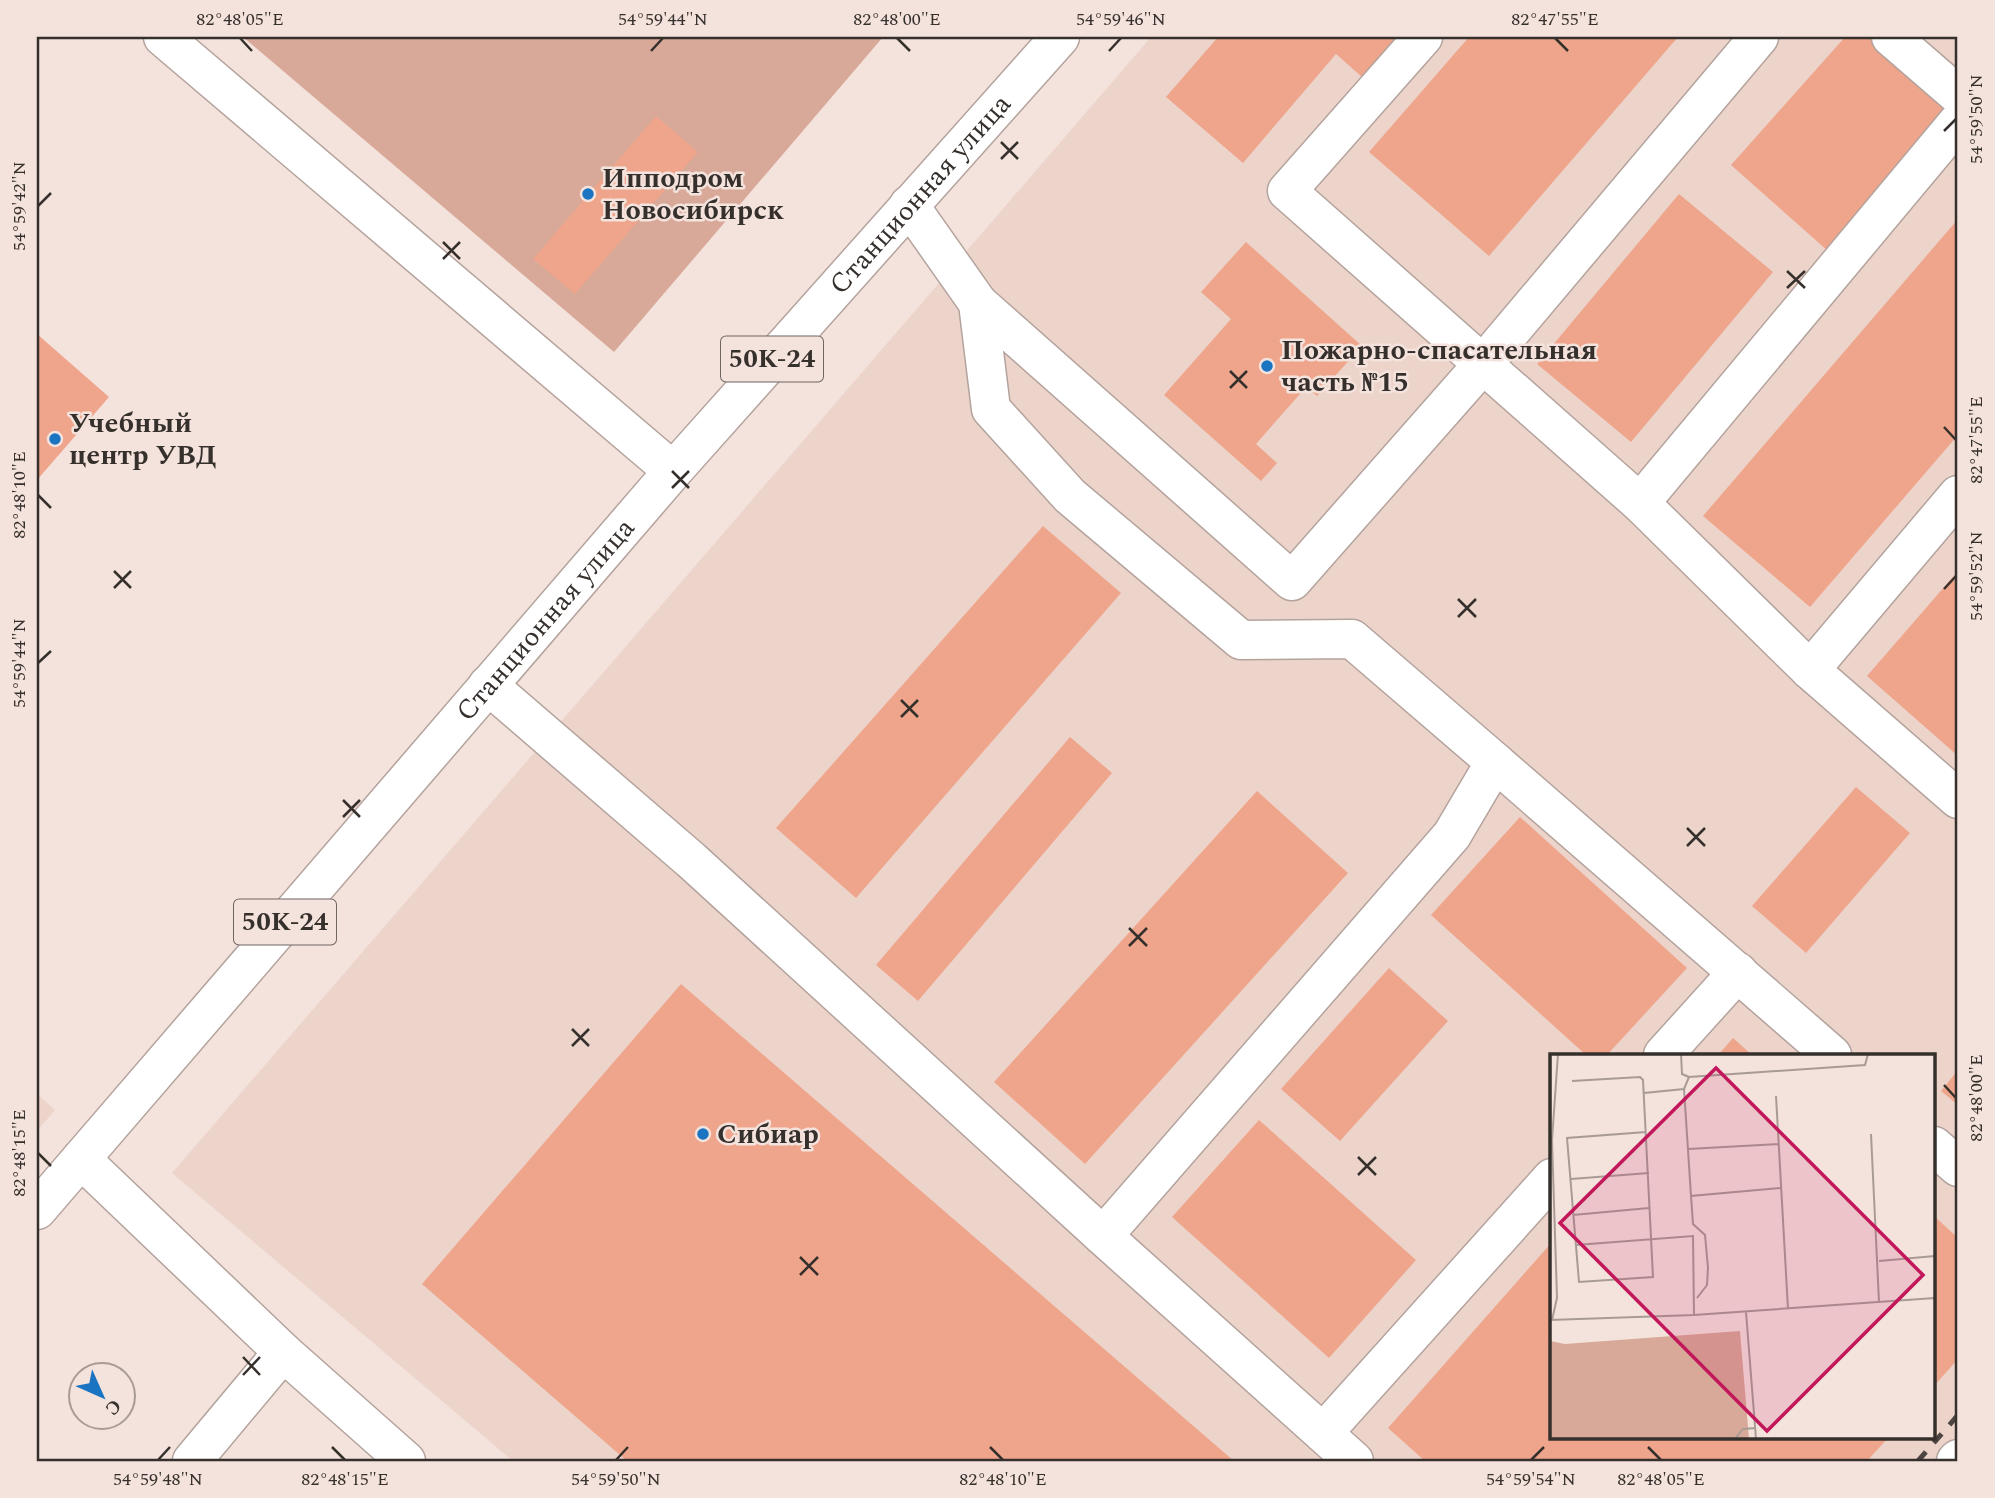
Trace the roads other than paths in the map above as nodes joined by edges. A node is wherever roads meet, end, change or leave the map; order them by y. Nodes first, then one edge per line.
1 (163, 37) edge
2 (1060, 37) edge
3 (1423, 37) edge
4 (1759, 37) edge
5 (1891, 37) edge
6 (1958, 94) edge
7 (1958, 122) edge
8 (909, 205) junction
9 (978, 303) junction
10 (1483, 364) junction
11 (673, 471) junction
12 (1958, 495) edge
13 (1640, 503) junction
14 (1810, 670) junction
15 (488, 685) junction
16 (1495, 762) junction
17 (1958, 799) edge
18 (1738, 972) junction
19 (1664, 1054) edge
20 (1831, 1054) edge
21 (1936, 1148) edge
22 (81, 1159) junction
23 (1958, 1167) edge
24 (1550, 1180) edge
25 (37, 1210) edge
26 (1103, 1237) junction
27 (283, 1352) junction
28 (1323, 1433) junction
29 (192, 1461) edge
30 (407, 1461) edge
31 (1354, 1461) edge

1 - 11 main road
2 - 8 main road, Станционная улица / 50К-24
3 - 10 main road
4 - 10 main road
5 - 6 main road
7 - 13 main road
8 - 9 main road
8 - 11 main road, Станционная улица / 50К-24
9 - 10 main road
9 - 16 main road
10 - 13 main road
11 - 15 main road, Станционная улица / 50К-24
12 - 14 main road
13 - 14 main road
14 - 17 main road
15 - 22 main road, Станционная улица / 50К-24
15 - 26 main road
16 - 18 main road
16 - 26 main road
18 - 19 main road
18 - 20 main road
21 - 23 main road
22 - 25 main road, Станционная улица / 50К-24
22 - 27 main road
24 - 28 main road
26 - 28 main road
27 - 29 main road
27 - 30 main road
28 - 31 main road

